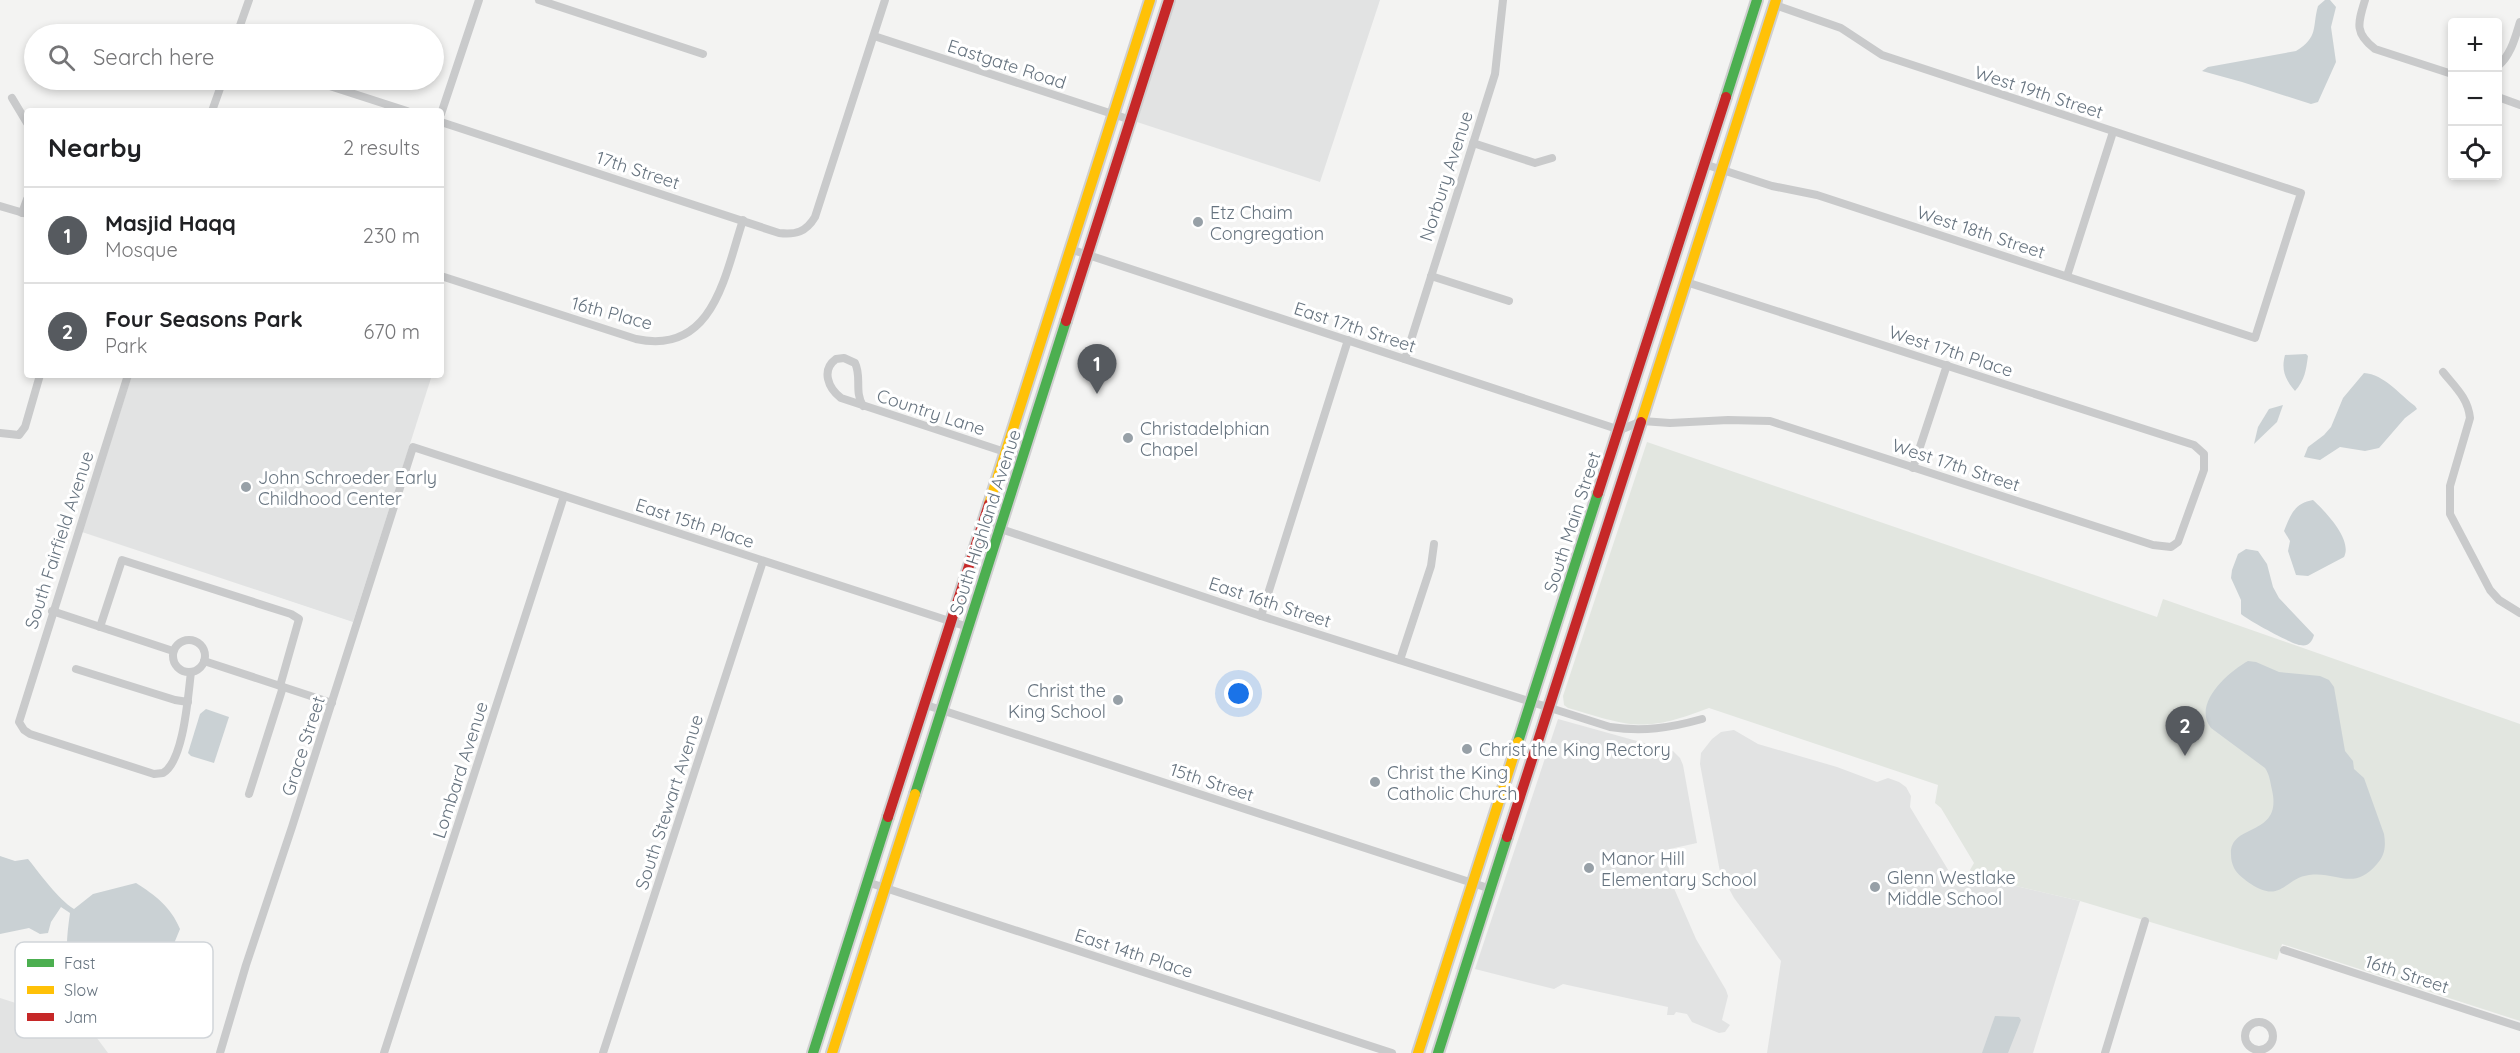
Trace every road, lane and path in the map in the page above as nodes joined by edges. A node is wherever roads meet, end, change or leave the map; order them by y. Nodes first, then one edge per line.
1 (249, 0) edge
2 (479, 0) edge
3 (539, 0) edge
4 (885, 0) edge
5 (1150, 0) edge
6 (1169, 0) edge
7 (1503, 0) edge
8 (1757, 0) edge
9 (2365, 0) edge
10 (1775, 3) edge
11 (2520, 22) edge
12 (241, 24) edge
13 (874, 36) junction
14 (2516, 45) edge
15 (703, 54) dead end
16 (2502, 63) edge
17 (2448, 73) edge
18 (219, 90) edge
19 (341, 90) edge
20 (12, 98) dead end
21 (2502, 98) edge
22 (2520, 105) edge
23 (213, 108) edge
24 (398, 108) edge
25 (443, 108) edge
26 (1113, 115) junction
27 (24, 118) edge
28 (1131, 120) junction
29 (444, 123) edge
30 (2113, 132) junction
31 (1473, 143) junction
32 (1552, 158) dead end
33 (1704, 164) junction
34 (1722, 170) junction
35 (0, 206) edge
36 (24, 213) edge
37 (743, 220) junction
38 (1070, 249) junction
39 (1088, 255) junction
40 (1431, 276) junction
41 (2067, 276) junction
42 (444, 277) edge
43 (1686, 282) junction
44 (1509, 302) dead end
45 (2247, 335) joint
46 (1348, 340) junction
47 (1405, 359) junction
48 (1947, 365) junction
49 (2443, 372) dead end
50 (39, 378) edge
51 (127, 378) edge
52 (863, 406) junction
53 (1642, 420) junction
54 (1620, 430) junction
55 (0, 433) edge
56 (413, 447) joint
57 (1005, 452) junction
58 (2204, 454) joint
59 (1023, 458) junction
60 (1913, 468) junction
61 (564, 496) junction
62 (983, 524) junction
63 (1000, 529) junction
64 (1434, 543) dead end
65 (763, 561) junction
66 (52, 611) junction
67 (2520, 613) edge
68 (1261, 616) junction
69 (951, 621) junction
70 (100, 627) junction
71 (968, 627) junction
72 (173, 651) junction
73 (1400, 660) junction
74 (204, 661) junction
75 (76, 669) dead end
76 (191, 672) junction
77 (282, 687) junction
78 (188, 702) junction
79 (1531, 702) junction
80 (332, 703) junction
81 (923, 704) junction
82 (1550, 708) junction
83 (942, 710) junction
84 (1702, 718) dead end
85 (249, 794) dead end
86 (867, 882) junction
87 (1474, 883) junction
88 (886, 888) junction
89 (1491, 889) junction
90 (2145, 921) dead end
91 (2284, 950) dead end
92 (2520, 1027) edge
93 (220, 1053) edge
94 (384, 1053) edge
95 (603, 1053) edge
96 (813, 1053) edge
97 (832, 1053) edge
98 (1392, 1053) edge
99 (1418, 1053) edge
100 (1438, 1053) edge
101 (2105, 1053) edge

1 - 12 street
2 - 25 street
3 - 15 street
4 - 13 street
5 - 26 main road, South Highland Avenue
6 - 28 main road, South Highland Avenue
7 - 31 street, Norbury Avenue
8 - 33 main road, South Main Street
9 - 17 street
10 - 30 street, West 19th Street
10 - 34 main road, South Main Street
11 - 14 street
13 - 26 street, Eastgate Road
13 - 37 street, 17th Street
14 - 16 street
18 - 23 street
19 - 24 street
20 - 27 street
21 - 22 street
26 - 28 street, Eastgate Road
26 - 38 main road, South Highland Avenue
28 - 39 main road, South Highland Avenue
29 - 37 street, 17th Street
30 - 41 street
30 - 45 street, West 19th Street
31 - 32 street
31 - 40 street, Norbury Avenue
33 - 34 street, West 18th Street
33 - 54 main road, South Main Street
34 - 41 street, West 18th Street
34 - 43 main road, South Main Street
35 - 36 street
37 - 42 street, 16th Place
38 - 39 street, East 17th Street
38 - 57 main road, South Highland Avenue
39 - 46 street, East 17th Street
39 - 59 main road, South Highland Avenue
40 - 44 street
40 - 47 street, Norbury Avenue
41 - 45 street, West 18th Street
43 - 48 street, West 17th Place
43 - 53 main road, South Main Street
46 - 47 street, East 17th Street
46 - 68 street
47 - 54 street, East 17th Street
48 - 58 street, West 17th Place
48 - 60 street
49 - 67 street
50 - 55 street
51 - 66 street, South Fairfield Avenue
52 - 52 street, Country Lane
52 - 57 street, Country Lane
53 - 54 street
53 - 60 street, West 17th Street
53 - 82 main road, South Main Street
54 - 79 main road, South Main Street
56 - 61 street, East 15th Place
56 - 80 street, Grace Street
57 - 59 street, Country Lane
57 - 62 main road, South Highland Avenue
58 - 60 street, West 17th Street
59 - 63 main road, South Highland Avenue
61 - 65 street, East 15th Place
61 - 94 street, Lombard Avenue
62 - 63 street, East 16th Street
62 - 69 main road, South Highland Avenue
63 - 68 street, East 16th Street
63 - 71 main road, South Highland Avenue
64 - 73 street
65 - 69 street, East 15th Place
65 - 95 street, South Stewart Avenue
66 - 70 street
66 - 78 street, South Fairfield Avenue
68 - 73 street, East 16th Street
69 - 71 street, East 15th Place
69 - 81 main road, South Highland Avenue
70 - 72 street
70 - 77 street
71 - 83 main road, South Highland Avenue
72 - 74 street
72 - 76 street
73 - 79 street, East 16th Street
74 - 76 street
74 - 77 street
75 - 78 street
76 - 78 street
77 - 80 street
77 - 85 street
79 - 82 street, East 16th Street
79 - 87 main road, South Main Street
80 - 93 street, Grace Street
81 - 83 street, 15th Street
81 - 86 main road, South Highland Avenue
82 - 84 street
82 - 89 main road, South Main Street
83 - 87 street, 15th Street
83 - 88 main road, South Highland Avenue
86 - 88 street, East 14th Place
86 - 96 main road, South Highland Avenue
87 - 89 street, 15th Street
87 - 99 main road, South Main Street
88 - 97 main road, South Highland Avenue
88 - 98 street, East 14th Place
89 - 100 main road, South Main Street
90 - 101 street
91 - 92 street, 16th Street

